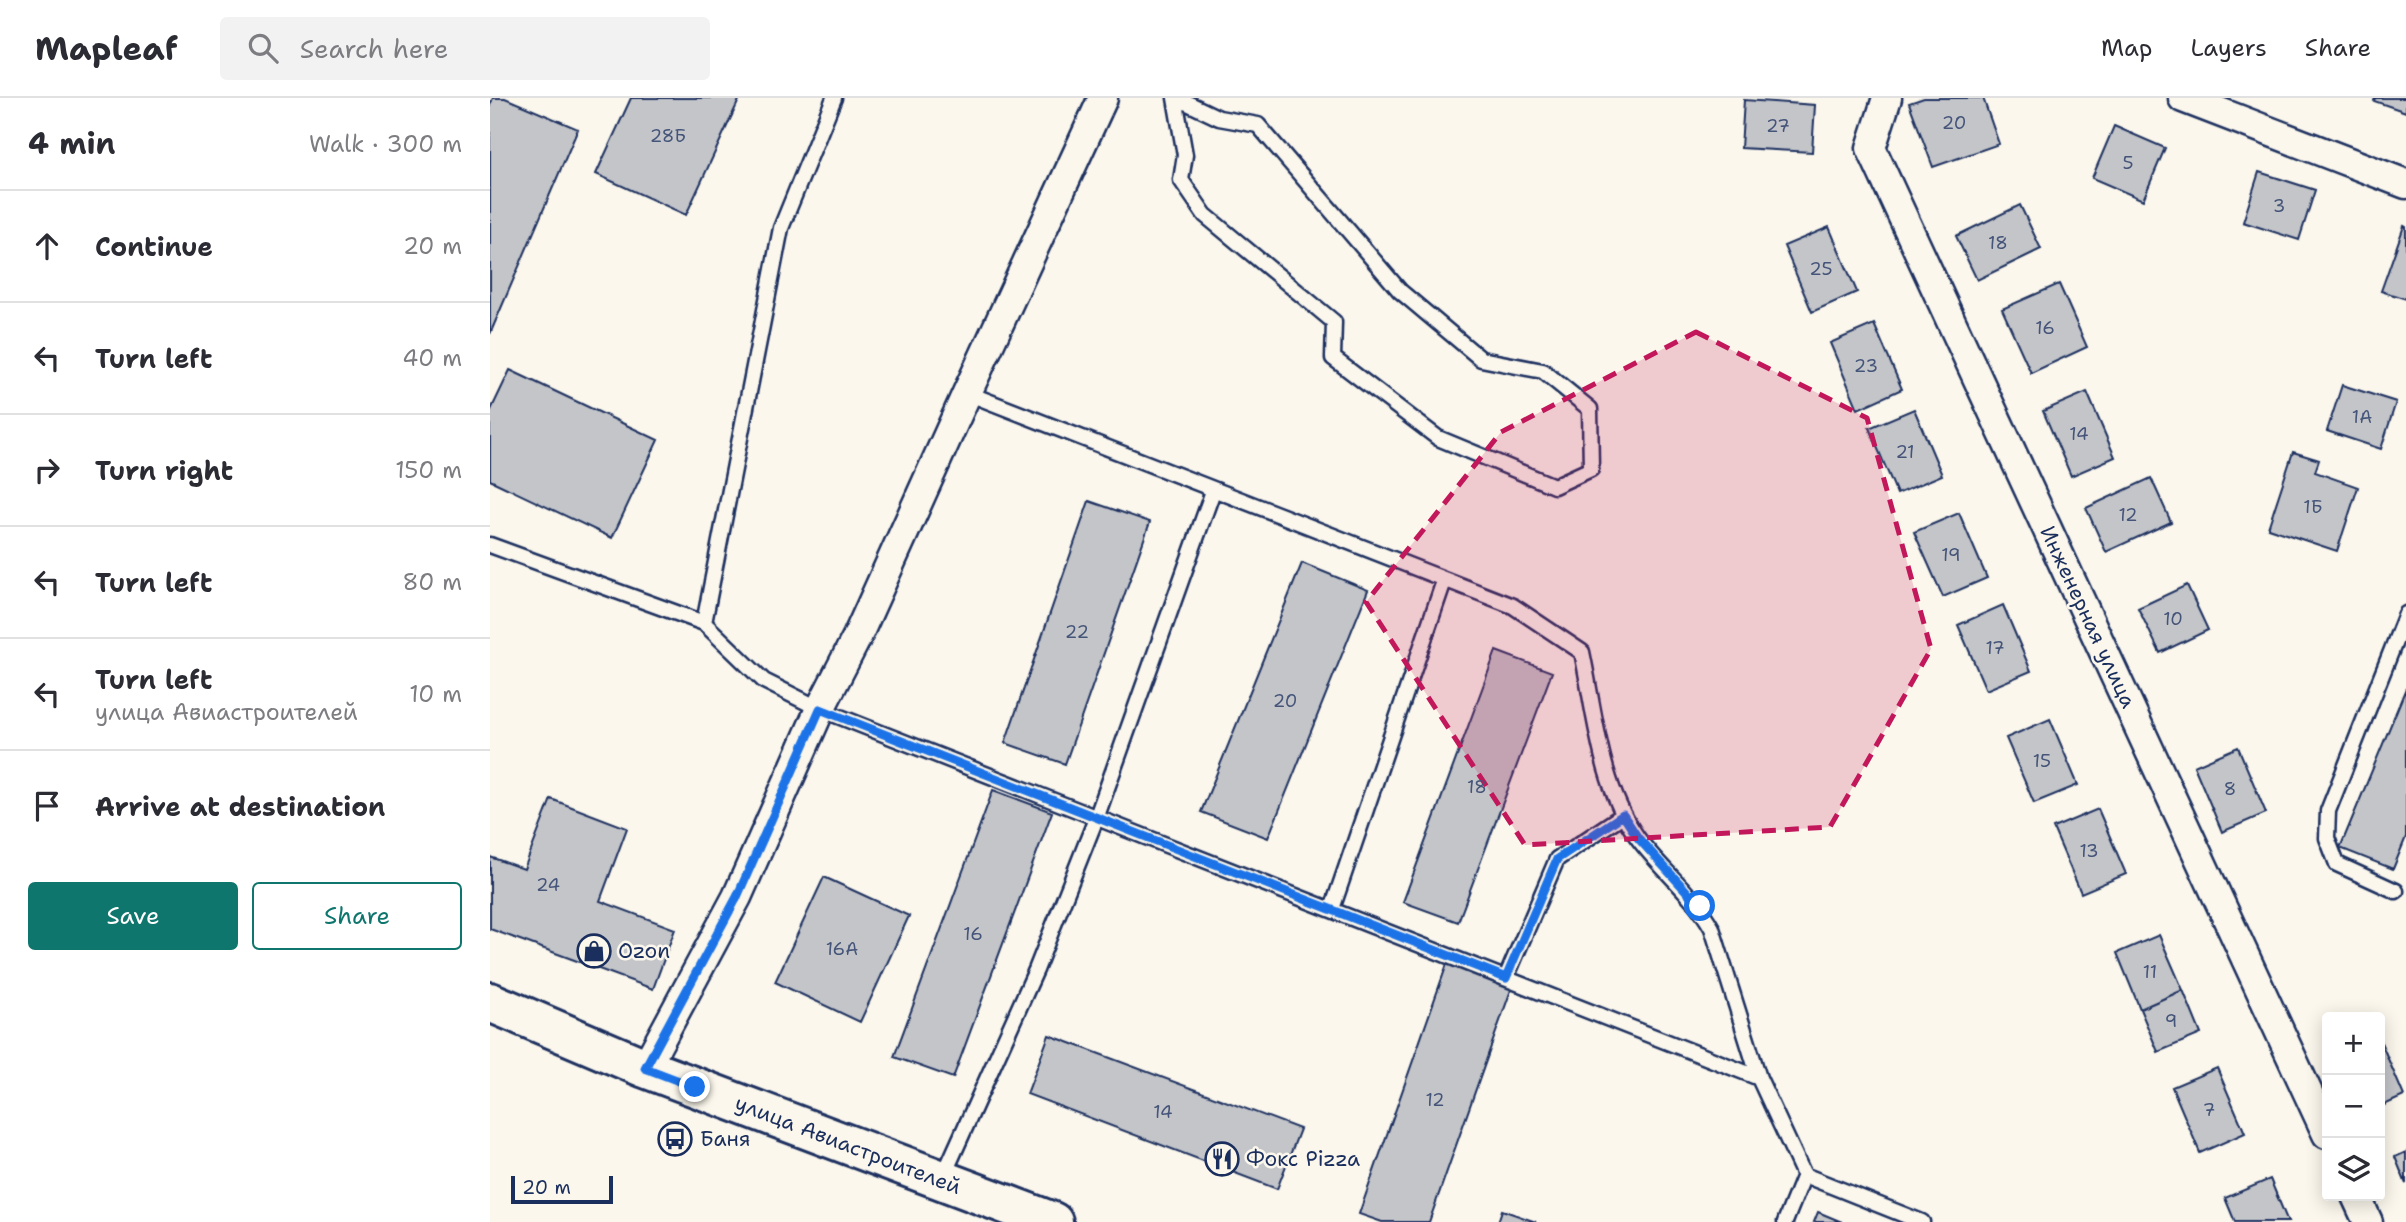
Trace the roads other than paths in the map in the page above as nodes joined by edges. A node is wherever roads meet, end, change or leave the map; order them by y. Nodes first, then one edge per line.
1 (834, 98) edge
2 (1103, 98) edge
3 (1176, 98) edge
4 (1887, 98) edge
5 (2183, 98) edge
6 (2406, 184) edge
7 (967, 393) junction
8 (1213, 491) junction
9 (490, 545) edge
10 (1444, 581) junction
11 (2406, 614) edge
12 (704, 623) junction
13 (820, 709) junction
14 (1623, 815) junction
15 (1097, 816) junction
16 (2396, 891) dead end
17 (1332, 909) junction
18 (1506, 978) junction
19 (490, 1002) edge
20 (645, 1068) junction
21 (1759, 1078) junction
22 (2322, 1124) edge
23 (1804, 1175) junction
24 (942, 1181) junction
25 (2358, 1201) edge
26 (1052, 1222) edge
27 (1785, 1222) edge
28 (1922, 1222) edge
29 (2368, 1222) edge

1 - 12 lane
2 - 7 street
3 - 3 lane
4 - 22 street, Инженерная улица
5 - 6 street
7 - 8 lane
7 - 13 street
8 - 10 lane
8 - 15 lane
9 - 12 lane
10 - 14 lane
10 - 17 lane
11 - 16 lane
12 - 13 lane
13 - 15 lane
13 - 20 street
14 - 18 lane
14 - 21 lane
15 - 17 lane
15 - 24 lane
17 - 18 lane
18 - 21 lane
19 - 20 street, улица Авиастроителей
20 - 24 street, улица Авиастроителей
21 - 23 lane
23 - 27 lane
23 - 28 lane
24 - 26 street, улица Авиастроителей
25 - 29 street

